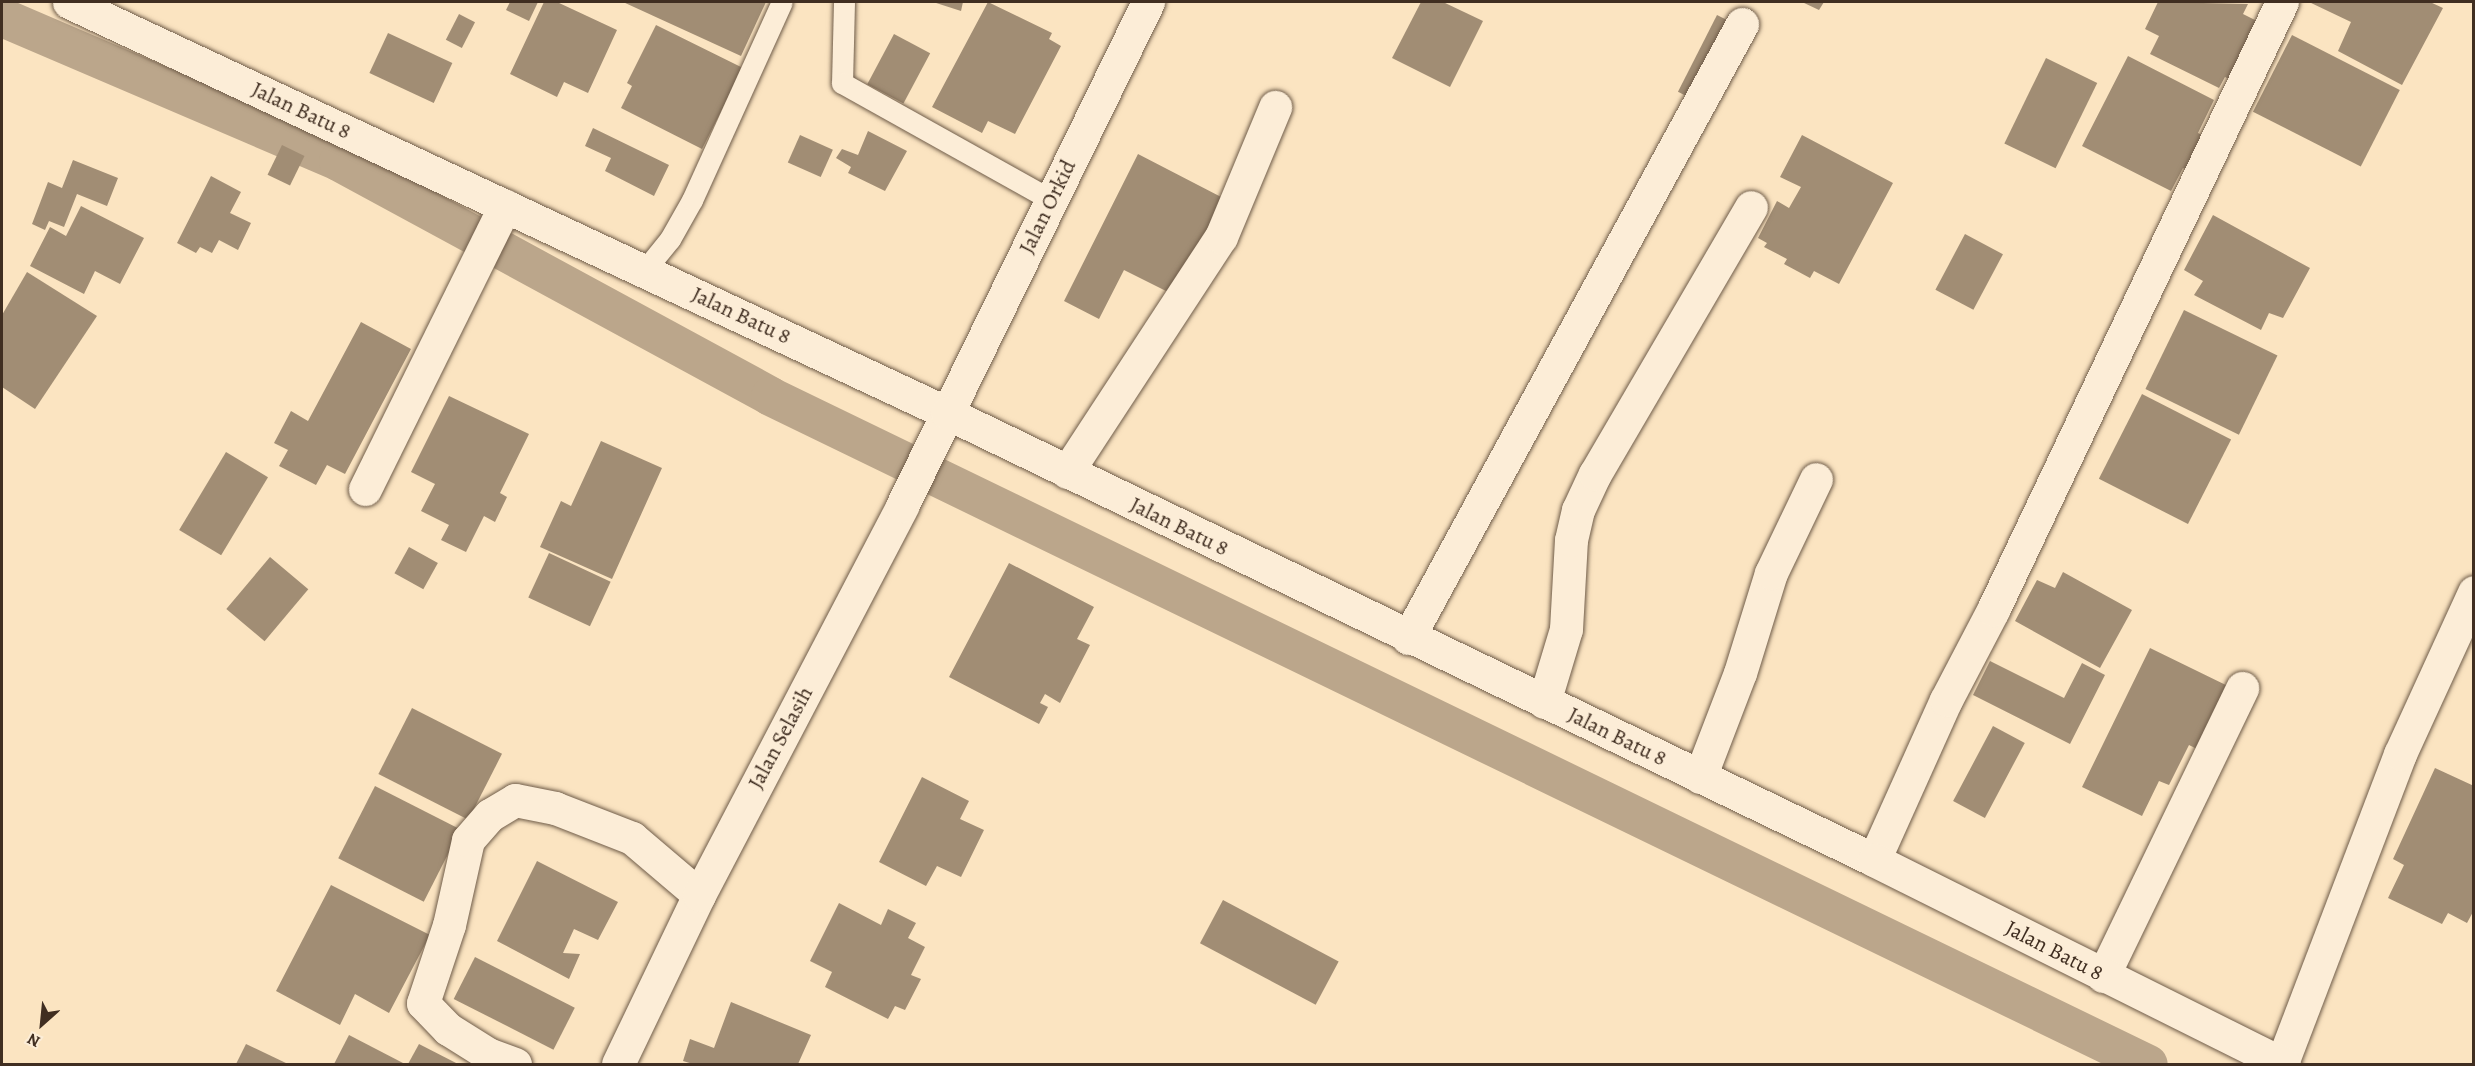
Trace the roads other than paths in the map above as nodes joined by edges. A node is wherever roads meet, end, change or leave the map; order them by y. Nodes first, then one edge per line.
1 (782, 2) edge
2 (844, 2) edge
3 (1148, 2) edge
4 (2282, 2) edge
5 (85, 5) edge
6 (1742, 24) dead end
7 (1275, 106) dead end
8 (1051, 200) junction
9 (1751, 207) dead end
10 (498, 220) junction
11 (644, 271) junction
12 (947, 413) junction
13 (1067, 472) junction
14 (1816, 479) dead end
15 (365, 489) dead end
16 (2474, 592) edge
17 (1408, 638) junction
18 (2242, 688) dead end
19 (1544, 702) junction
20 (1700, 777) junction
21 (1874, 861) junction
22 (699, 895) junction
23 (2103, 976) junction
24 (2283, 1064) edge
25 (514, 1065) edge
26 (618, 1065) edge

1 - 11 lane
2 - 8 lane
3 - 8 street, Jalan Orkid
4 - 21 street
5 - 10 street, Jalan Batu 8
6 - 17 street
7 - 13 street
8 - 12 street, Jalan Orkid
9 - 19 street
10 - 11 street, Jalan Batu 8
10 - 15 street
11 - 12 street, Jalan Batu 8
12 - 13 street, Jalan Batu 8
12 - 22 street, Jalan Selasih
13 - 17 street, Jalan Batu 8
14 - 20 street
16 - 24 street
17 - 19 street, Jalan Batu 8
18 - 23 street
19 - 20 street, Jalan Batu 8
20 - 21 street, Jalan Batu 8
21 - 23 street, Jalan Batu 8
22 - 25 street
22 - 26 street, Jalan Selasih
23 - 24 street, Jalan Batu 8

